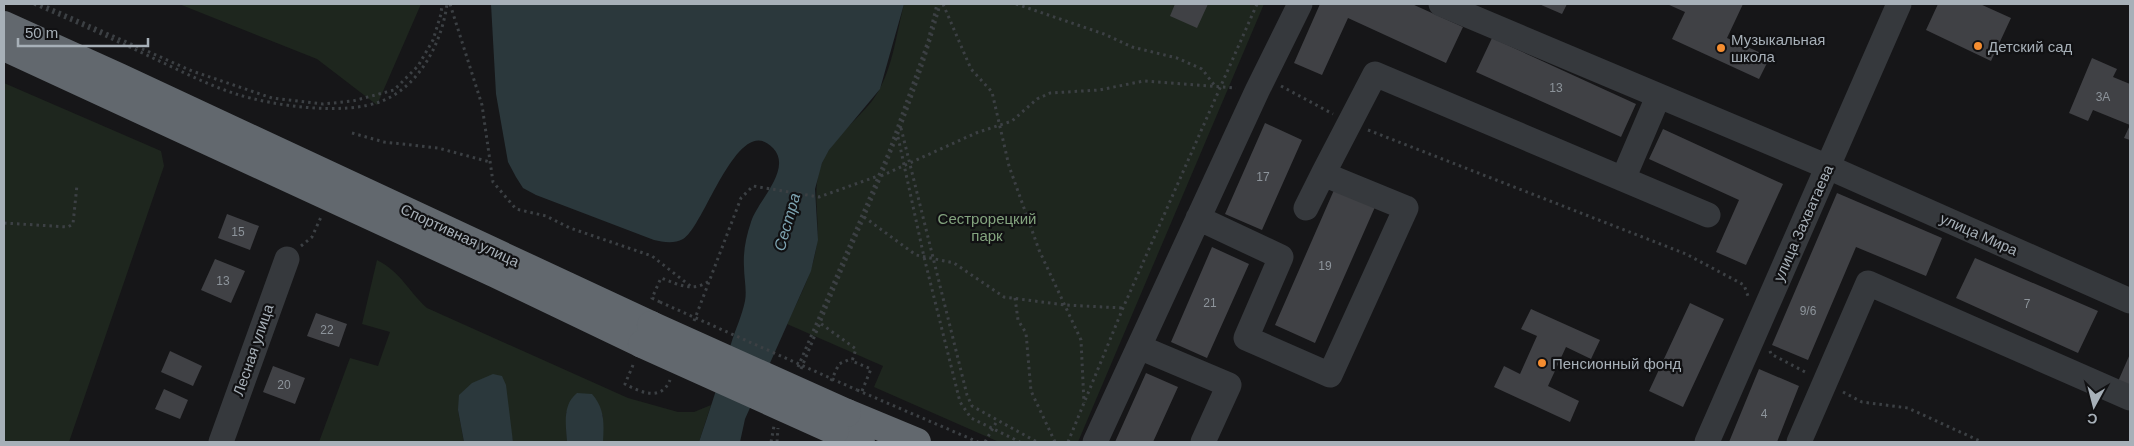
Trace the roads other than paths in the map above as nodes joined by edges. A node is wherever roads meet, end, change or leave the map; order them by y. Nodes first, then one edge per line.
1 (1300, 4) edge
2 (1441, 4) edge
3 (1899, 4) edge
4 (4, 26) edge
5 (4, 47) edge
6 (1658, 97) junction
7 (1828, 167) junction
8 (1323, 174) junction
9 (1623, 179) junction
10 (1306, 208) dead end
11 (1708, 215) dead end
12 (1198, 218) junction
13 (287, 259) dead end
14 (2130, 301) edge
15 (646, 334) junction
16 (1139, 347) junction
17 (2130, 398) edge
18 (850, 406) junction
19 (221, 442) edge
20 (861, 442) edge
21 (916, 442) edge
22 (1095, 442) edge
23 (1203, 442) edge
24 (1707, 442) edge
25 (1800, 442) edge

1 - 12 street
2 - 6 street, улица Мира
3 - 7 street, улица Захватаева
4 - 15 highway, Спортивная улица
5 - 15 highway, Спортивная улица
6 - 7 street, улица Мира
6 - 9 street
7 - 14 street, улица Мира
7 - 24 street, улица Захватаева
8 - 9 street
8 - 10 street
8 - 12 street
9 - 11 street
12 - 16 street
13 - 19 street, Лесная улица
15 - 18 highway, Спортивная улица, bridge
16 - 22 street
16 - 23 street
17 - 25 street
18 - 20 highway, Спортивная улица
18 - 21 highway, Спортивная улица

